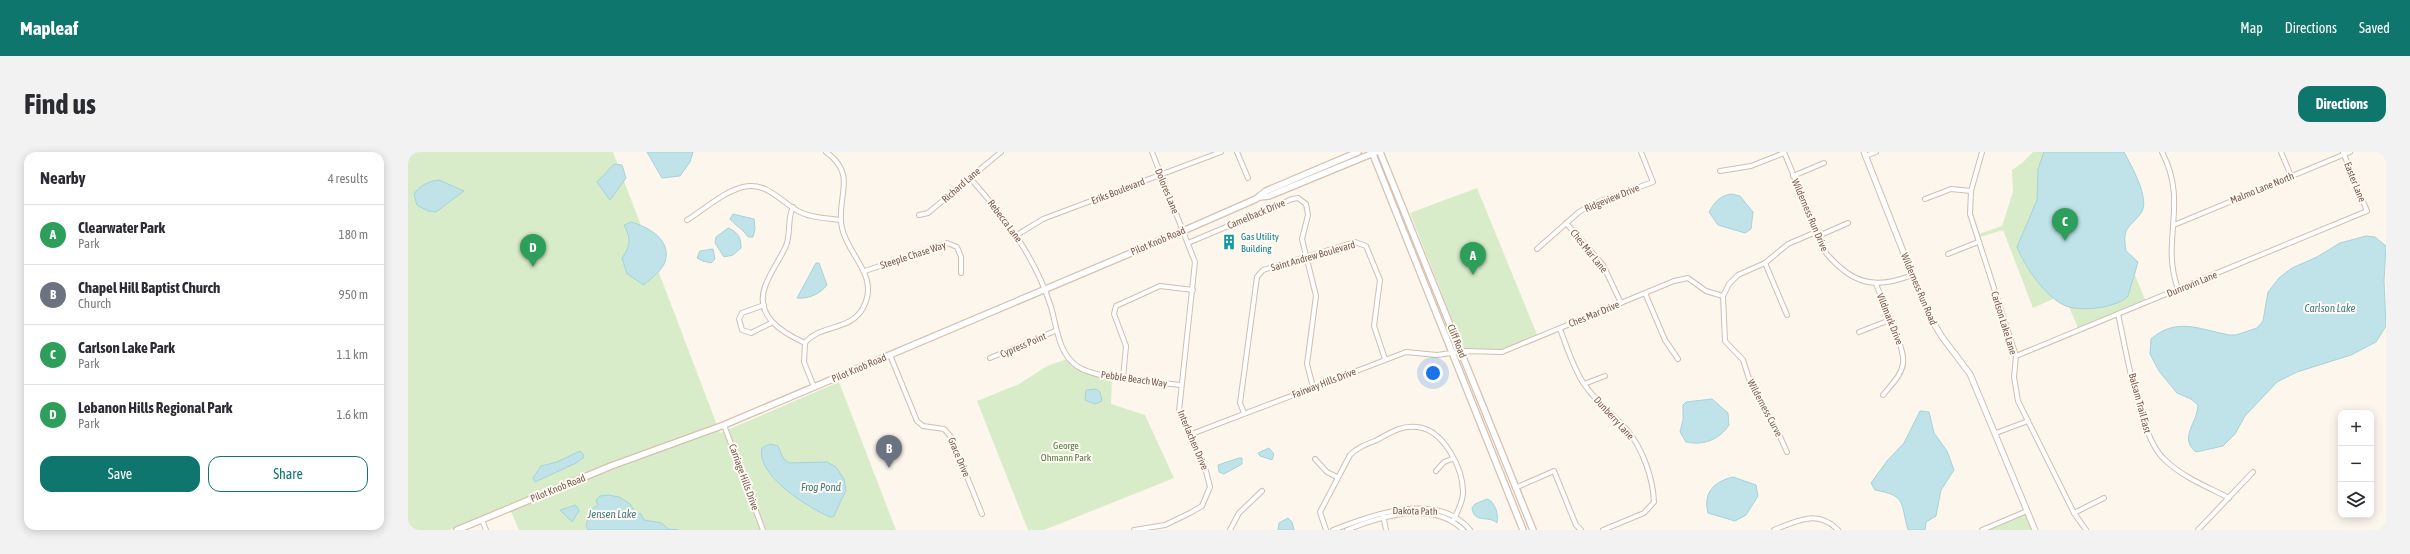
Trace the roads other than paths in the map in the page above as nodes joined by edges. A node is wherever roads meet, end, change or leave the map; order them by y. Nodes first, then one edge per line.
1 (826, 152) edge
2 (1001, 152) edge
3 (1152, 152) edge
4 (1221, 152) edge
5 (1237, 152) edge
6 (1358, 152) edge
7 (1380, 152) edge
8 (1641, 152) edge
9 (1784, 152) edge
10 (1876, 152) edge
11 (1982, 152) edge
12 (2162, 152) edge
13 (2281, 152) edge
14 (2350, 152) edge
15 (1373, 153) edge
16 (2344, 153) edge
17 (1864, 154) edge
18 (1824, 163) dead end
19 (1720, 171) dead end
20 (1160, 175) junction
21 (1794, 176) junction
22 (2291, 176) junction
23 (970, 177) junction
24 (1248, 178) dead end
25 (1971, 191) junction
26 (1258, 197) junction
27 (1925, 199) dead end
28 (793, 207) junction
29 (2367, 211) joint
30 (920, 215) dead end
31 (688, 220) dead end
32 (840, 220) junction
33 (1566, 223) junction
34 (1848, 223) dead end
35 (2174, 225) junction
36 (1183, 230) junction
37 (1816, 232) junction
38 (1017, 234) junction
39 (1978, 242) junction
40 (1188, 243) junction
41 (1537, 249) dead end
42 (1948, 254) dead end
43 (1305, 257) junction
44 (1765, 263) junction
45 (865, 271) junction
46 (961, 273) dead end
47 (1912, 275) junction
48 (1876, 284) junction
49 (2178, 289) junction
50 (1044, 290) junction
51 (1193, 290) junction
52 (1645, 293) junction
53 (1723, 296) junction
54 (1621, 303) junction
55 (764, 305) junction
56 (2118, 314) junction
57 (1787, 315) dead end
58 (1890, 320) junction
59 (771, 323) junction
60 (1560, 328) junction
61 (1055, 331) junction
62 (1859, 332) dead end
63 (805, 343) junction
64 (1461, 352) junction
65 (1452, 353) junction
66 (890, 355) junction
67 (2016, 356) junction
68 (990, 358) dead end
69 (1385, 359) junction
70 (1678, 359) dead end
71 (1605, 376) dead end
72 (1123, 378) junction
73 (1584, 384) junction
74 (1181, 385) junction
75 (814, 387) junction
76 (1313, 387) junction
77 (1883, 394) dead end
78 (1244, 413) junction
79 (2028, 421) junction
80 (724, 425) junction
81 (1996, 434) junction
82 (1189, 435) junction
83 (1787, 452) dead end
84 (1315, 459) dead end
85 (1452, 459) junction
86 (1436, 471) dead end
87 (2253, 472) dead end
88 (1337, 477) junction
89 (1515, 488) junction
90 (1262, 491) dead end
91 (2104, 498) dead end
92 (2229, 498) junction
93 (2027, 511) junction
94 (2074, 513) junction
95 (982, 514) dead end
96 (1383, 514) junction
97 (1455, 516) junction
98 (482, 520) junction
99 (1453, 521) junction
100 (1156, 528) edge
101 (457, 530) edge
102 (486, 530) edge
103 (763, 530) edge
104 (1134, 530) edge
105 (1230, 530) edge
106 (1326, 530) edge
107 (1333, 530) edge
108 (1347, 530) edge
109 (1386, 530) edge
110 (1463, 530) edge
111 (1470, 530) edge
112 (1523, 530) edge
113 (1533, 530) edge
114 (1581, 530) edge
115 (1603, 530) edge
116 (1774, 530) edge
117 (1838, 530) edge
118 (1982, 530) edge
119 (2035, 530) edge
120 (2086, 530) edge
121 (2198, 530) edge

1 - 32 street
2 - 23 street, Richard Lane
3 - 20 street, Dolores Lane
4 - 20 street, Eriks Boulevard
5 - 24 street
6 - 26 main road, Pilot Knob Road
7 - 64 main road, Cliff Road
8 - 33 street, Ridgeview Drive
9 - 19 street
9 - 21 street, Wilderness Run Drive
10 - 17 street
11 - 25 street, Carlson Lake Lane
12 - 35 street
13 - 22 street
14 - 16 street, Malmo Lane North
15 - 26 main road, Pilot Knob Road
15 - 65 main road, Cliff Road
16 - 22 street, Malmo Lane North
16 - 29 street, Easter Lane
17 - 47 street, Wilderness Run Road
18 - 21 street
20 - 36 street, Dolores Lane
20 - 38 street, Eriks Boulevard
21 - 37 street, Wilderness Run Drive
22 - 35 street, Malmo Lane North
23 - 30 street, Richard Lane
23 - 38 street, Rebecca Lane
25 - 27 street
25 - 39 street, Carlson Lake Lane
26 - 36 main road, Pilot Knob Road
28 - 31 street
28 - 32 street
28 - 55 street
29 - 49 street, Dunrovin Lane
32 - 45 street
33 - 41 street, Ridgeview Drive
33 - 54 street, Ches Mar Lane
34 - 37 street
35 - 49 street
36 - 40 street, Interlachen Drive
36 - 50 main road, Pilot Knob Road
37 - 44 street
37 - 48 street, Wilderness Run Drive
38 - 50 street, Rebecca Lane
39 - 42 street
39 - 67 street, Carlson Lake Lane
40 - 43 street, Camelback Drive
40 - 51 street, Interlachen Drive
43 - 69 street, Saint Andrew Boulevard
43 - 76 street, Camelback Drive
43 - 78 street, Saint Andrew Boulevard
44 - 53 street
44 - 57 street
45 - 46 street, Steeple Chase Way
45 - 63 street
47 - 48 street, Wilderness Run Drive
47 - 81 street, Wilderness Run Road
48 - 58 street, Vildmark Drive
49 - 56 street, Dunrovin Lane
50 - 61 street, Pebble Beach Way
50 - 66 main road, Pilot Knob Road
51 - 72 street
51 - 74 street, Interlachen Drive
52 - 53 street, Ches Mar Drive
52 - 54 street, Ches Mar Drive
52 - 70 street
53 - 83 street, Wilderness Curve
54 - 60 street, Ches Mar Drive
55 - 59 street
55 - 59 street
56 - 67 street, Dunrovin Lane
56 - 92 street, Balsam Trail East
58 - 62 street
58 - 77 street, Vildmark Drive
59 - 63 street
60 - 64 street, Ches Mar Drive
60 - 73 street, Dunberry Lane
61 - 68 street, Cypress Point
61 - 72 street, Pebble Beach Way
63 - 75 street
64 - 65 street, Fairway Hills Drive
64 - 89 main road, Cliff Road
65 - 69 street, Fairway Hills Drive
65 - 112 main road, Cliff Road
66 - 75 main road, Pilot Knob Road
66 - 95 street, Grace Drive
67 - 79 street, Carlson Lake Lane
69 - 76 street, Fairway Hills Drive
71 - 73 street
72 - 74 street, Pebble Beach Way
73 - 115 street, Dunberry Lane
74 - 82 street, Interlachen Drive
75 - 80 main road, Pilot Knob Road
76 - 78 street, Fairway Hills Drive
78 - 82 street, Fairway Hills Drive
79 - 81 street
79 - 94 street, Carlson Lake Lane
80 - 98 main road, Pilot Knob Road
80 - 103 street, Carriage Hills Drive
81 - 93 street, Wilderness Run Road
82 - 100 street, Interlachen Drive
84 - 88 street
85 - 86 street
85 - 88 street
85 - 97 street
87 - 92 street
88 - 106 street
89 - 113 main road, Cliff Road
89 - 114 street
90 - 105 street
91 - 94 street
92 - 121 street
93 - 118 street
93 - 119 street, Wilderness Run Road
94 - 120 street, Carlson Lake Lane
96 - 97 street, Dakota Path
96 - 99 street, Dakota Path
96 - 107 street, Dakota Path
96 - 108 street, Dakota Path
96 - 109 street
97 - 99 street
97 - 111 street, Dakota Path
98 - 101 main road, Pilot Knob Road
98 - 102 street
99 - 110 street, Dakota Path
100 - 104 street, Interlachen Drive
116 - 117 street

